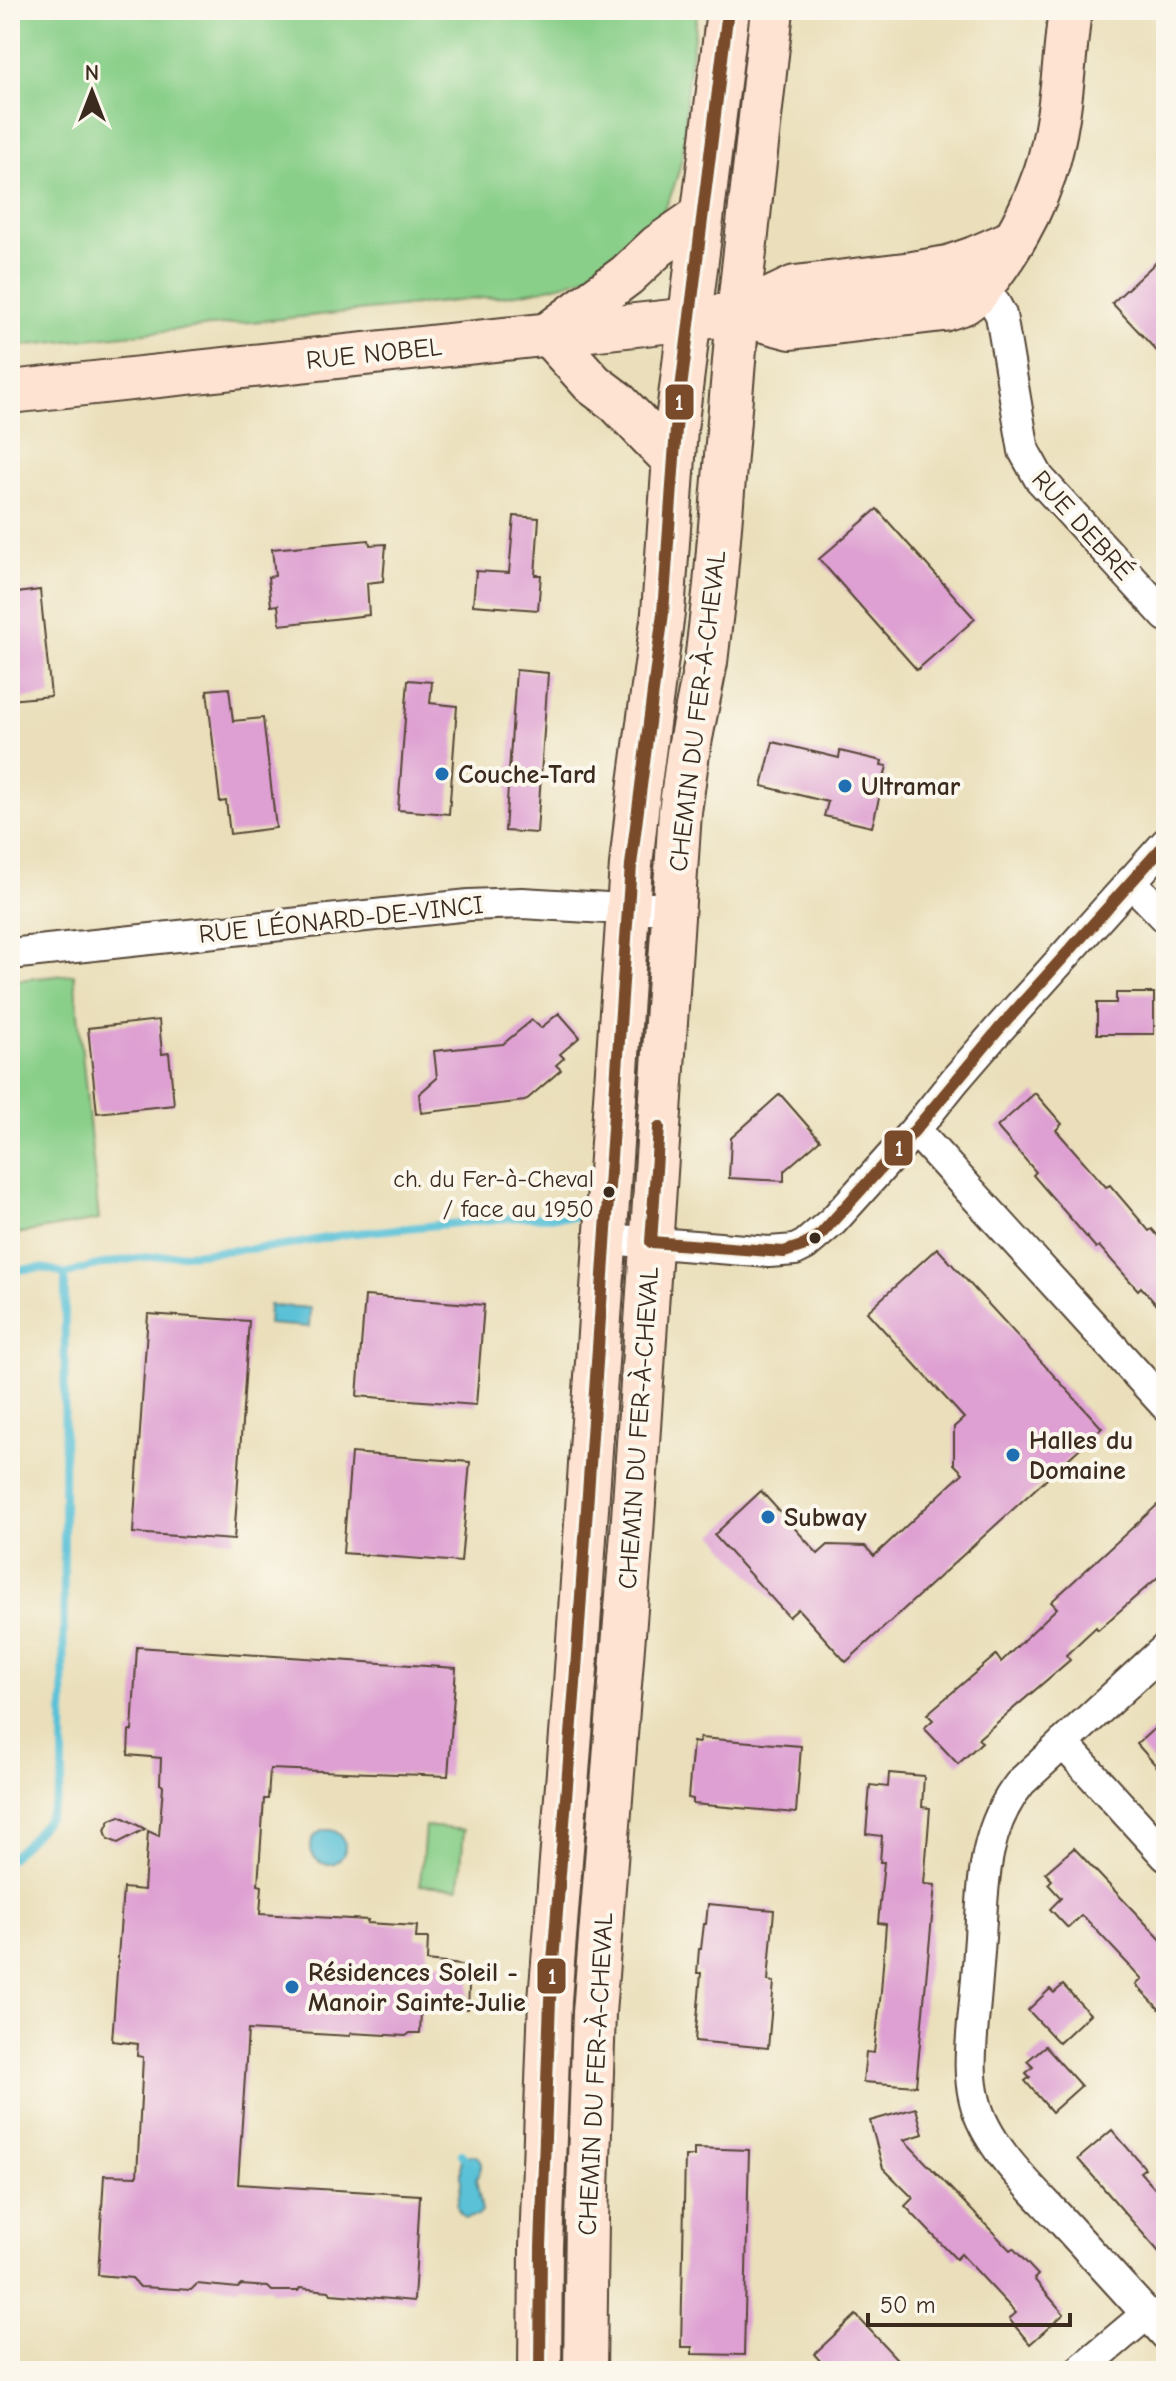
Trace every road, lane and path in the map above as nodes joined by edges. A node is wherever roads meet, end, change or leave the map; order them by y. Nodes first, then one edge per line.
1 (728, 10) edge
2 (772, 10) edge
3 (1070, 10) edge
4 (701, 216) junction
5 (1013, 241) junction
6 (981, 288) junction
7 (738, 314) junction
8 (690, 320) junction
9 (548, 334) junction
10 (10, 392) edge
11 (673, 460) junction
12 (1166, 616) edge
13 (1166, 843) edge
14 (1131, 882) junction
15 (628, 908) junction
16 (673, 908) junction
17 (1166, 918) edge
18 (10, 954) edge
19 (915, 1130) junction
20 (607, 1239) junction
21 (651, 1242) junction
22 (603, 1297) junction
23 (1166, 1406) edge
24 (639, 1431) junction
25 (1166, 1648) edge
26 (1063, 1743) junction
27 (1166, 1856) edge
28 (1157, 2325) edge
29 (540, 2371) edge
30 (585, 2371) edge
31 (1079, 2371) edge

1 - 4 street, CHEMIN DU FER-À-CHEVAL
2 - 7 street, CHEMIN DU FER-À-CHEVAL
3 - 5 street, RUE NOBEL
4 - 8 street, CHEMIN DU FER-À-CHEVAL
4 - 9 street
5 - 6 street, RUE NOBEL
5 - 7 street, RUE NOBEL
6 - 7 street, RUE NOBEL
6 - 12 street, RUE DEBRÉ
7 - 8 street, RUE NOBEL
7 - 16 street, CHEMIN DU FER-À-CHEVAL
8 - 9 street, RUE NOBEL
8 - 11 street, CHEMIN DU FER-À-CHEVAL
9 - 10 street, RUE NOBEL
9 - 11 street
11 - 15 street, CHEMIN DU FER-À-CHEVAL
13 - 14 street
14 - 17 street
14 - 19 street
15 - 16 street, RUE LÉONARD-DE-VINCI
15 - 18 street, RUE LÉONARD-DE-VINCI
15 - 20 street, CHEMIN DU FER-À-CHEVAL
16 - 21 street, CHEMIN DU FER-À-CHEVAL
19 - 21 street
19 - 23 street
20 - 21 street
20 - 22 street, CHEMIN DU FER-À-CHEVAL
21 - 24 street, CHEMIN DU FER-À-CHEVAL
22 - 24 street
22 - 29 street, CHEMIN DU FER-À-CHEVAL
24 - 30 street, CHEMIN DU FER-À-CHEVAL
25 - 26 street
26 - 27 street
26 - 28 street
28 - 31 street

